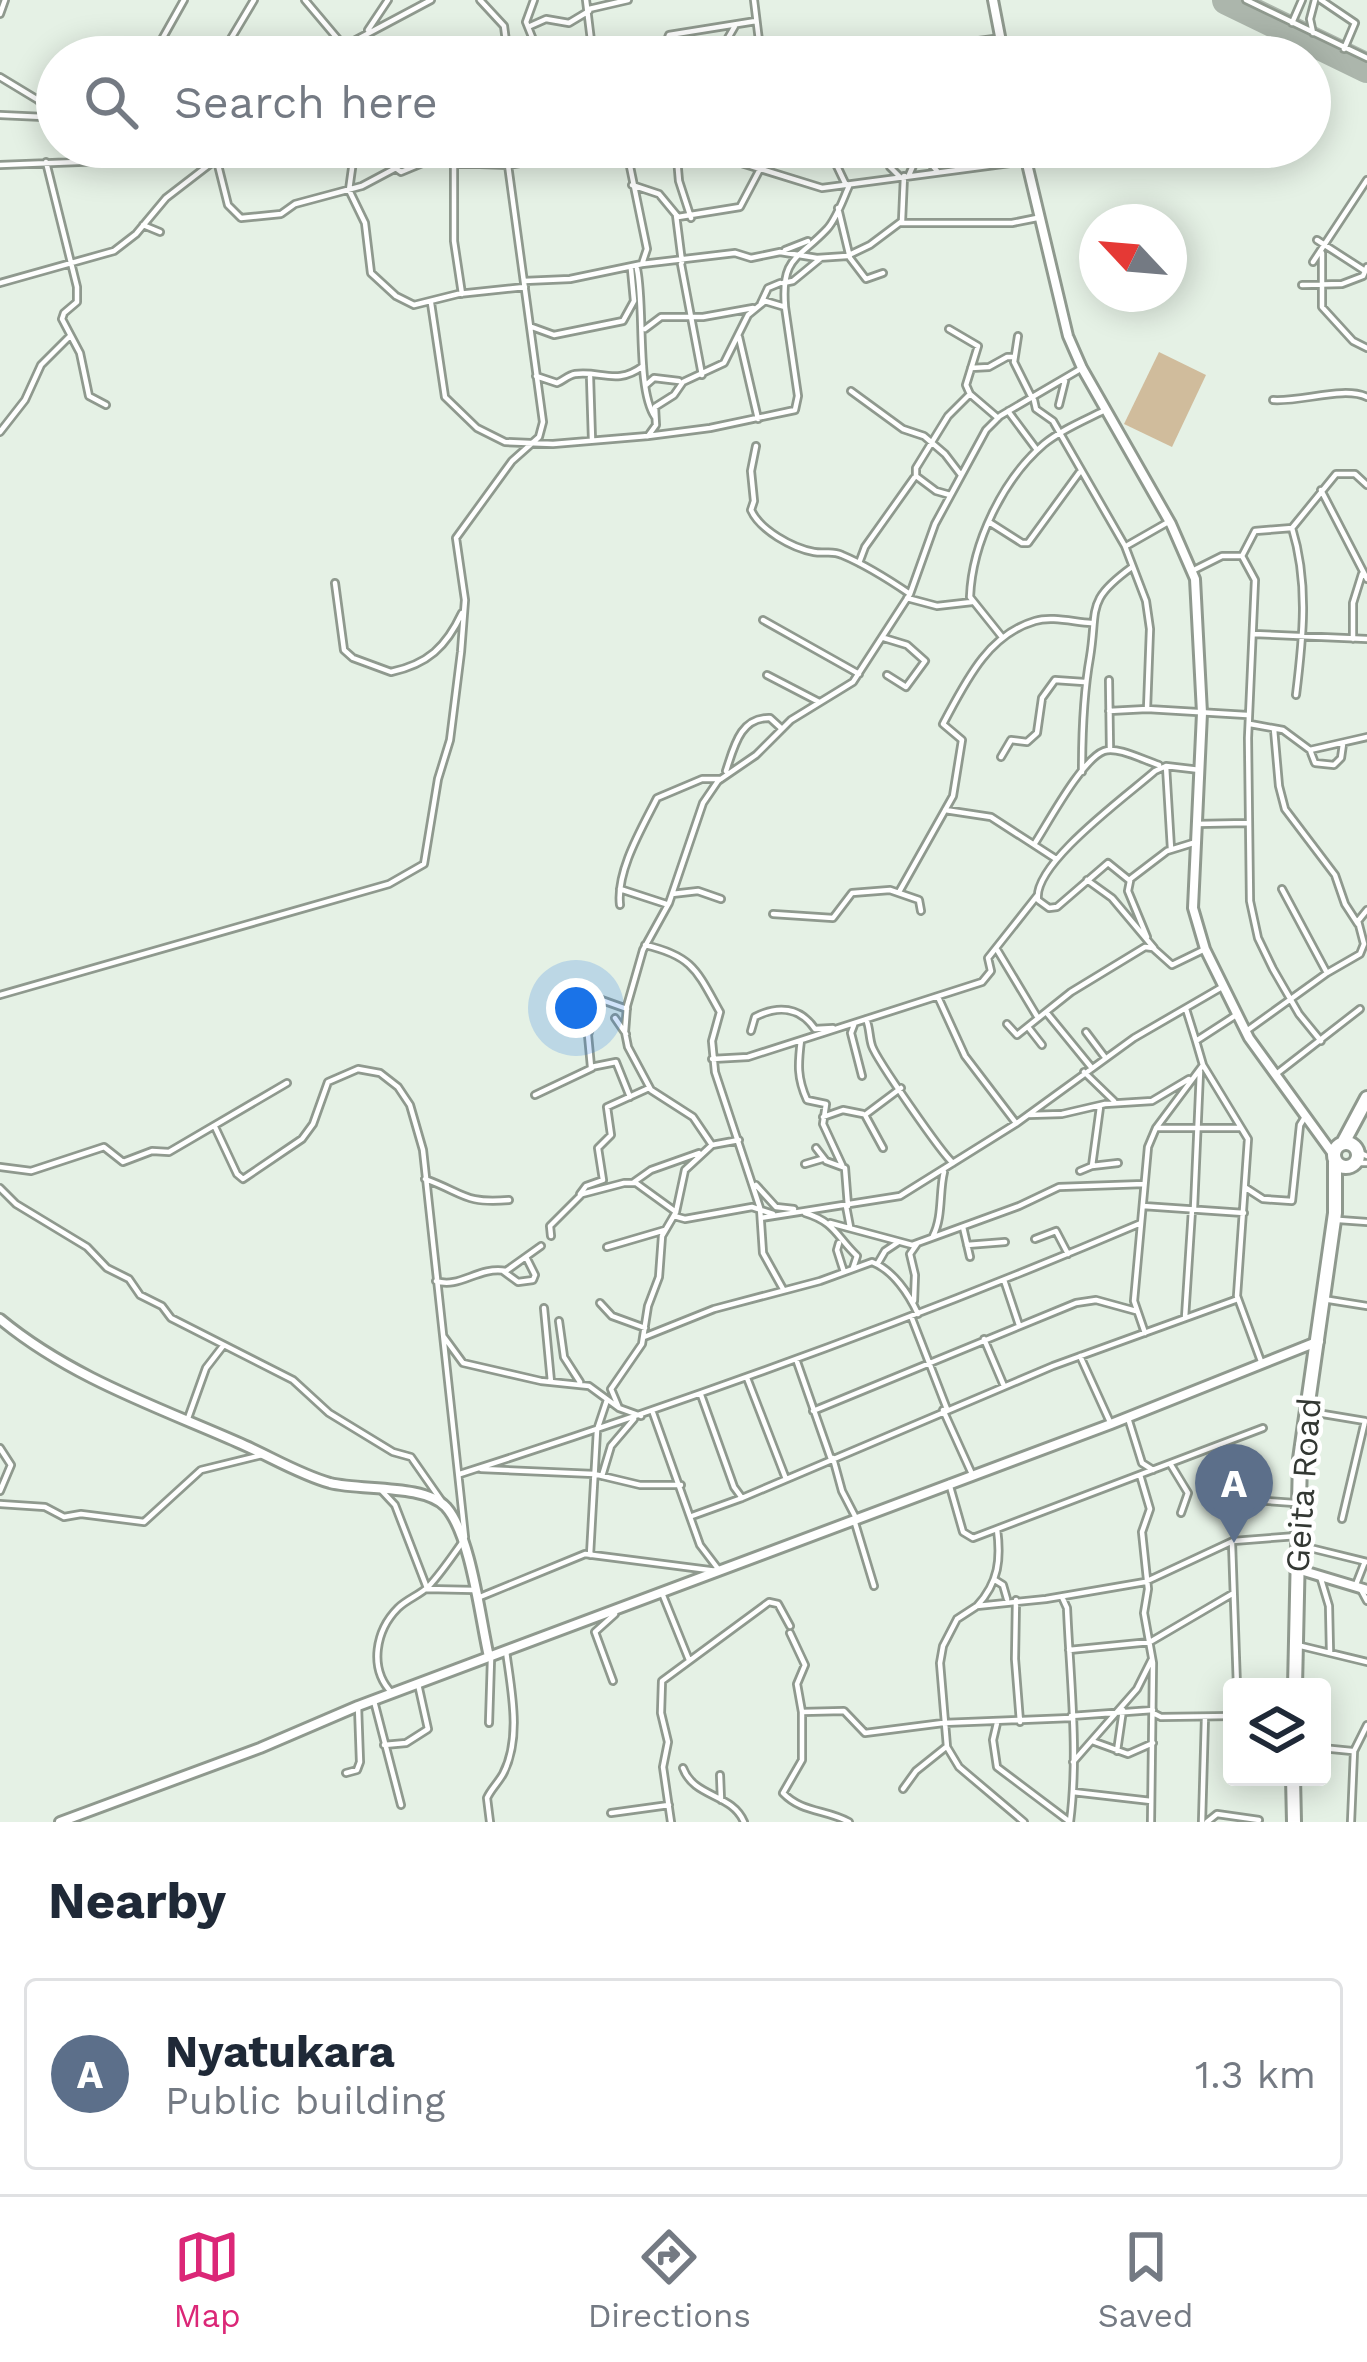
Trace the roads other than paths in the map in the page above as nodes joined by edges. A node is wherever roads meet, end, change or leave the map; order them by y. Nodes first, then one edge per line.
1 (5, 0) edge
2 (184, 0) edge
3 (254, 0) edge
4 (305, 0) edge
5 (388, 0) edge
6 (431, 0) edge
7 (480, 0) edge
8 (534, 0) edge
9 (586, 0) edge
10 (628, 0) edge
11 (754, 0) edge
12 (993, 0) edge
13 (1302, 0) edge
14 (1318, 0) edge
15 (1250, 1) edge
16 (589, 10) junction
17 (0, 14) edge
18 (756, 21) junction
19 (1292, 23) junction
20 (736, 24) junction
21 (528, 27) junction
22 (1312, 33) junction
23 (164, 36) edge
24 (233, 36) edge
25 (337, 36) edge
26 (364, 36) joint
27 (505, 36) edge
28 (532, 36) edge
29 (591, 36) edge
30 (670, 36) edge
31 (729, 36) edge
32 (758, 36) edge
33 (1000, 36) edge
34 (1318, 36) edge
35 (1331, 42) edge
36 (1344, 49) junction
37 (1367, 58) edge
38 (0, 76) edge
39 (36, 102) edge
40 (0, 115) edge
41 (36, 116) edge
42 (36, 163) edge
43 (0, 165) edge
44 (47, 168) edge
45 (207, 168) edge
46 (218, 168) edge
47 (352, 168) edge
48 (409, 168) edge
49 (454, 168) edge
50 (508, 168) edge
51 (629, 168) edge
52 (678, 168) edge
53 (757, 168) edge
54 (838, 168) edge
55 (892, 168) edge
56 (909, 168) edge
57 (935, 168) edge
58 (959, 168) edge
59 (1026, 168) edge
60 (394, 169) joint
61 (760, 169) junction
62 (937, 171) junction
63 (904, 176) junction
64 (1367, 180) edge
65 (632, 185) junction
66 (848, 185) junction
67 (350, 190) junction
68 (838, 208) junction
69 (676, 215) junction
70 (691, 218) junction
71 (1037, 218) junction
72 (900, 223) junction
73 (143, 225) junction
74 (160, 232) dead end
75 (814, 238) junction
76 (1317, 240) dead end
77 (1325, 249) junction
78 (780, 252) junction
79 (799, 254) junction
80 (849, 255) junction
81 (820, 258) junction
82 (73, 261) junction
83 (681, 262) junction
84 (1313, 262) dead end
85 (637, 267) junction
86 (1366, 273) edge
87 (883, 274) dead end
88 (0, 283) edge
89 (783, 283) junction
90 (525, 284) junction
91 (1321, 284) junction
92 (1303, 285) dead end
93 (462, 293) junction
94 (430, 303) junction
95 (761, 303) junction
96 (784, 307) junction
97 (753, 308) junction
98 (693, 317) junction
99 (530, 326) junction
100 (949, 328) dead end
101 (739, 332) junction
102 (642, 334) junction
103 (1018, 336) dead end
104 (69, 337) junction
105 (1367, 348) edge
106 (1014, 357) junction
107 (644, 365) junction
108 (971, 368) junction
109 (1082, 368) junction
110 (536, 376) junction
111 (701, 376) junction
112 (590, 377) junction
113 (1066, 377) junction
114 (683, 382) junction
115 (646, 385) junction
116 (850, 392) dead end
117 (970, 394) junction
118 (1367, 397) edge
119 (1033, 398) junction
120 (1273, 400) dead end
121 (106, 405) dead end
122 (1059, 405) dead end
123 (1108, 408) junction
124 (1008, 411) junction
125 (655, 417) junction
126 (758, 418) junction
127 (998, 418) junction
128 (0, 432) edge
129 (1059, 434) junction
130 (648, 436) junction
131 (592, 440) junction
132 (536, 441) junction
133 (932, 444) junction
134 (756, 446) dead end
135 (1037, 451) junction
136 (1080, 473) junction
137 (916, 476) junction
138 (961, 476) junction
139 (1367, 485) edge
140 (1321, 490) junction
141 (950, 495) junction
142 (1170, 521) junction
143 (988, 522) junction
144 (1292, 528) junction
145 (1125, 546) junction
146 (1242, 556) junction
147 (859, 563) junction
148 (1133, 566) junction
149 (1192, 571) junction
150 (1365, 575) edge
151 (335, 583) dead end
152 (909, 596) junction
153 (972, 602) junction
154 (464, 608) junction
155 (763, 620) dead end
156 (1091, 622) junction
157 (1254, 634) junction
158 (1304, 635) junction
159 (1002, 637) junction
160 (884, 638) junction
161 (1353, 639) junction
162 (1367, 639) edge
163 (859, 674) junction
164 (767, 675) dead end
165 (887, 675) dead end
166 (1109, 680) dead end
167 (1084, 682) junction
168 (1296, 694) dead end
169 (820, 702) junction
170 (1148, 709) junction
171 (1109, 711) junction
172 (1202, 712) junction
173 (1249, 719) junction
174 (1262, 728) junction
175 (782, 729) junction
176 (1274, 729) junction
177 (1367, 736) edge
178 (1248, 738) junction
179 (1343, 744) junction
180 (1110, 750) junction
181 (1310, 750) junction
182 (1001, 757) dead end
183 (1165, 766) junction
184 (1200, 770) junction
185 (1082, 772) junction
186 (723, 778) junction
187 (945, 809) junction
188 (1248, 823) junction
189 (1196, 824) junction
190 (1195, 842) junction
191 (1035, 843) junction
192 (1171, 849) junction
193 (1056, 859) junction
194 (1133, 877) junction
195 (1088, 880) junction
196 (620, 889) junction
197 (1282, 889) dead end
198 (899, 892) junction
199 (672, 894) junction
200 (1037, 896) junction
201 (721, 899) dead end
202 (620, 905) dead end
203 (668, 905) junction
204 (1367, 910) edge
205 (921, 911) dead end
206 (773, 914) dead end
207 (1358, 924) junction
208 (1149, 942) junction
209 (645, 945) junction
210 (996, 948) junction
211 (1204, 949) junction
212 (1156, 950) junction
213 (1327, 973) junction
214 (1222, 987) junction
215 (0, 995) edge
216 (938, 997) junction
217 (1290, 999) junction
218 (627, 1009) junction
219 (1186, 1009) junction
220 (1360, 1009) dead end
221 (1046, 1012) junction
222 (1236, 1015) junction
223 (615, 1018) dead end
224 (1038, 1018) junction
225 (862, 1020) junction
226 (1007, 1024) dead end
227 (1028, 1027) junction
228 (840, 1028) junction
229 (751, 1030) dead end
230 (1245, 1031) junction
231 (1086, 1032) dead end
232 (626, 1034) junction
233 (801, 1040) junction
234 (1196, 1040) junction
235 (1321, 1041) junction
236 (1042, 1045) dead end
237 (1105, 1057) junction
238 (712, 1059) junction
239 (1091, 1067) junction
240 (1202, 1067) junction
241 (592, 1068) junction
242 (1084, 1072) junction
243 (1274, 1075) junction
244 (862, 1076) dead end
245 (1191, 1078) junction
246 (287, 1083) dead end
247 (650, 1088) junction
248 (901, 1088) junction
249 (1106, 1094) junction
250 (535, 1096) dead end
251 (630, 1097) junction
252 (1156, 1099) junction
253 (1365, 1102) edge
254 (1116, 1103) junction
255 (1102, 1105) junction
256 (1028, 1114) junction
257 (866, 1115) junction
258 (1306, 1116) junction
259 (1164, 1117) junction
260 (823, 1118) junction
261 (1017, 1123) junction
262 (215, 1127) junction
263 (1156, 1128) junction
264 (1199, 1128) junction
265 (1242, 1128) junction
266 (739, 1141) junction
267 (709, 1148) junction
268 (816, 1148) dead end
269 (883, 1148) dead end
270 (1351, 1155) edge
271 (823, 1158) junction
272 (953, 1163) junction
273 (1118, 1163) dead end
274 (805, 1164) dead end
275 (842, 1165) junction
276 (1092, 1166) junction
277 (0, 1167) edge
278 (944, 1169) junction
279 (1079, 1171) dead end
280 (425, 1179) junction
281 (634, 1182) junction
282 (753, 1182) junction
283 (1144, 1184) junction
284 (0, 1188) edge
285 (1246, 1188) junction
286 (580, 1195) junction
287 (509, 1200) dead end
288 (846, 1206) junction
289 (1143, 1206) junction
290 (1193, 1208) junction
291 (760, 1209) junction
292 (801, 1211) junction
293 (1244, 1213) junction
294 (675, 1214) junction
295 (775, 1215) junction
296 (1334, 1216) junction
297 (761, 1218) junction
298 (939, 1222) junction
299 (1367, 1222) edge
300 (830, 1223) junction
301 (1141, 1223) junction
302 (962, 1225) junction
303 (850, 1227) junction
304 (665, 1230) junction
305 (944, 1230) junction
306 (551, 1236) dead end
307 (933, 1236) junction
308 (1035, 1239) dead end
309 (841, 1240) junction
310 (1004, 1242) dead end
311 (897, 1243) junction
312 (918, 1243) junction
313 (967, 1244) junction
314 (542, 1246) dead end
315 (607, 1246) dead end
316 (1068, 1254) junction
317 (526, 1256) junction
318 (970, 1257) dead end
319 (878, 1263) junction
320 (853, 1268) junction
321 (503, 1271) junction
322 (844, 1271) junction
323 (1004, 1280) junction
324 (436, 1281) junction
325 (783, 1289) junction
326 (1238, 1299) junction
327 (1323, 1299) junction
328 (600, 1303) dead end
329 (1367, 1306) edge
330 (544, 1309) dead end
331 (1136, 1311) junction
332 (915, 1312) junction
333 (1185, 1318) junction
334 (0, 1319) edge
335 (559, 1321) dead end
336 (1019, 1325) junction
337 (441, 1332) junction
338 (644, 1333) junction
339 (1145, 1333) junction
340 (984, 1339) junction
341 (1319, 1341) junction
342 (225, 1344) junction
343 (1080, 1356) junction
344 (796, 1359) junction
345 (927, 1362) junction
346 (1262, 1364) junction
347 (747, 1377) junction
348 (551, 1382) junction
349 (580, 1384) junction
350 (1004, 1386) junction
351 (701, 1395) junction
352 (610, 1397) junction
353 (945, 1409) junction
354 (813, 1411) junction
355 (1305, 1411) junction
356 (653, 1413) junction
357 (638, 1418) junction
358 (1128, 1418) junction
359 (187, 1421) junction
360 (1366, 1421) edge
361 (1111, 1424) junction
362 (1262, 1428) dead end
363 (597, 1430) junction
364 (0, 1448) edge
365 (266, 1455) junction
366 (832, 1458) junction
367 (1171, 1464) junction
368 (475, 1469) junction
369 (1142, 1471) junction
370 (460, 1474) junction
371 (972, 1474) junction
372 (598, 1475) junction
373 (786, 1479) junction
374 (949, 1483) junction
375 (1246, 1484) dead end
376 (681, 1485) junction
377 (381, 1490) junction
378 (0, 1491) edge
379 (742, 1498) junction
380 (0, 1504) edge
381 (1298, 1504) junction
382 (444, 1505) junction
383 (1181, 1514) dead end
384 (692, 1516) junction
385 (855, 1518) junction
386 (1342, 1519) dead end
387 (998, 1528) junction
388 (1232, 1541) junction
389 (1297, 1541) junction
390 (465, 1544) junction
391 (590, 1555) junction
392 (1366, 1562) edge
393 (1295, 1569) junction
394 (718, 1570) junction
395 (1320, 1576) junction
396 (995, 1580) junction
397 (1146, 1581) junction
398 (874, 1586) dead end
399 (1361, 1588) edge
400 (427, 1589) junction
401 (662, 1593) junction
402 (1232, 1594) junction
403 (474, 1595) junction
404 (1062, 1597) junction
405 (1016, 1600) junction
406 (1007, 1601) junction
407 (1367, 1601) edge
408 (977, 1606) junction
409 (618, 1609) junction
410 (1150, 1642) junction
411 (1296, 1646) junction
412 (1069, 1650) junction
413 (506, 1651) junction
414 (1330, 1652) junction
415 (491, 1656) junction
416 (1153, 1658) junction
417 (690, 1662) junction
418 (1367, 1666) edge
419 (1237, 1678) edge
420 (1295, 1678) edge
421 (613, 1681) dead end
422 (418, 1684) junction
423 (392, 1693) junction
424 (374, 1700) junction
425 (358, 1706) junction
426 (1119, 1710) junction
427 (1153, 1711) junction
428 (802, 1712) junction
429 (1223, 1716) edge
430 (1071, 1717) junction
431 (1205, 1717) junction
432 (1020, 1722) junction
433 (489, 1723) dead end
434 (944, 1723) junction
435 (997, 1723) junction
436 (1367, 1725) edge
437 (1092, 1741) junction
438 (1153, 1744) junction
439 (384, 1745) junction
440 (947, 1747) junction
441 (1331, 1749) edge
442 (1118, 1751) junction
443 (1354, 1751) junction
444 (1073, 1762) junction
445 (683, 1768) dead end
446 (346, 1773) dead end
447 (720, 1775) dead end
448 (1293, 1786) edge
449 (903, 1789) dead end
450 (1073, 1792) junction
451 (721, 1800) junction
452 (1151, 1801) junction
453 (401, 1805) dead end
454 (669, 1805) junction
455 (611, 1813) dead end
456 (1259, 1820) edge
457 (60, 1822) edge
458 (490, 1822) edge
459 (671, 1822) edge
460 (744, 1822) edge
461 (849, 1822) edge
462 (1024, 1822) edge
463 (1070, 1822) edge
464 (1151, 1822) edge
465 (1205, 1822) edge
466 (1294, 1822) edge
467 (1352, 1822) edge

1 - 17 street
2 - 23 street
3 - 24 street
4 - 25 street
5 - 26 street
6 - 26 street
7 - 27 street
8 - 21 street
9 - 16 street
10 - 16 street
11 - 18 street
12 - 33 main road
13 - 19 street
14 - 22 street
14 - 36 street
15 - 19 street
16 - 21 street
16 - 29 street
18 - 20 street
18 - 32 street
19 - 22 street
20 - 30 street
20 - 31 street
21 - 28 street
22 - 34 street
35 - 36 street
36 - 37 street
38 - 39 street
40 - 41 street
42 - 43 street
44 - 82 street
45 - 73 street
46 - 67 street
47 - 67 street
48 - 60 street
49 - 93 street
50 - 90 street
51 - 65 street
52 - 70 street
53 - 61 street
54 - 66 street
55 - 63 street
56 - 63 street
57 - 62 street
58 - 62 street
59 - 71 main road
60 - 67 street
61 - 66 street
61 - 70 street
62 - 63 street
63 - 66 street
63 - 72 street
64 - 77 street
65 - 69 street
65 - 85 street
66 - 68 street
67 - 94 street
68 - 75 street
68 - 80 street
69 - 70 street
69 - 83 street
71 - 72 street
71 - 109 main road
72 - 80 street
73 - 74 street
73 - 82 street
75 - 78 street
75 - 79 street
76 - 77 street
77 - 84 street
77 - 86 street
77 - 91 street
78 - 79 street
78 - 83 street
79 - 81 street
79 - 89 street
80 - 81 street
80 - 87 street
81 - 89 street
82 - 88 street
82 - 104 street
83 - 85 street
83 - 98 street
85 - 90 street
85 - 99 street
85 - 102 street
86 - 91 street
89 - 95 street
89 - 96 street
90 - 93 street
90 - 99 street
91 - 92 street
91 - 105 street
93 - 94 street
94 - 132 street
95 - 96 street
95 - 97 street
96 - 126 street
97 - 98 street
97 - 101 street
98 - 102 street
98 - 111 street
99 - 110 street
100 - 108 street
101 - 111 street
101 - 126 street
102 - 107 street
103 - 106 street
104 - 121 street
104 - 128 street
106 - 108 street
106 - 119 street
107 - 112 street
107 - 115 street
108 - 117 street
109 - 113 street
109 - 123 main road
110 - 112 street
110 - 132 street
111 - 114 street
112 - 131 street
113 - 119 street
113 - 122 street
114 - 115 street
114 - 125 street
115 - 125 street
116 - 133 street
117 - 127 street
117 - 133 street
118 - 120 street
119 - 124 street
119 - 129 street
123 - 129 street
123 - 142 main road
124 - 127 street
124 - 135 street
125 - 130 street
126 - 130 street
127 - 138 street
129 - 135 street
129 - 136 street
130 - 131 street
131 - 132 street
132 - 154 street
133 - 137 street
133 - 138 street
134 - 147 street
135 - 143 street
136 - 143 street
136 - 145 street
137 - 141 street
137 - 147 street
138 - 141 street
139 - 140 street
140 - 144 street
140 - 150 street
141 - 152 street
142 - 145 street
142 - 149 main road
143 - 153 street
144 - 146 street
144 - 158 street
145 - 148 street
146 - 149 street
146 - 157 street
147 - 152 street
148 - 156 street
148 - 170 street
149 - 172 main road
150 - 161 street
151 - 154 street
152 - 153 street
152 - 160 street
153 - 159 street
154 - 215 street
155 - 163 street
156 - 159 street
156 - 167 street
157 - 158 street
157 - 173 street
158 - 161 street
158 - 168 street
159 - 187 street
160 - 163 street
160 - 165 street
161 - 162 street
163 - 169 street
164 - 169 street
166 - 171 street
167 - 182 street
167 - 185 street
169 - 175 street
170 - 171 street
170 - 172 street
171 - 180 street
172 - 173 street
172 - 184 main road
173 - 174 street
173 - 178 street
174 - 176 street
174 - 178 street
175 - 186 street
175 - 186 street
176 - 181 street
176 - 207 street
177 - 179 street
178 - 188 street
179 - 181 street
179 - 181 street
180 - 183 street
180 - 185 street
183 - 184 street
183 - 192 street
183 - 193 street
184 - 189 main road
185 - 191 street
186 - 196 street
186 - 199 street
187 - 191 street
187 - 198 street
188 - 189 street
188 - 217 street
189 - 190 main road
190 - 192 street
190 - 211 main road
191 - 193 street
192 - 194 street
193 - 200 street
194 - 195 street
194 - 208 street
195 - 200 street
195 - 208 street
196 - 202 street
196 - 203 street
197 - 213 street
198 - 205 street
198 - 206 street
199 - 201 street
199 - 203 street
200 - 210 street
203 - 209 street
204 - 207 street
207 - 213 street
208 - 212 street
209 - 218 street
209 - 238 street
210 - 216 street
210 - 224 street
211 - 212 street
211 - 214 main road
212 - 221 street
213 - 217 street
214 - 219 street
214 - 222 main road
216 - 225 street
216 - 261 street
217 - 230 street
217 - 235 street
218 - 232 street
218 - 241 street
219 - 234 street
219 - 237 street
220 - 235 street
221 - 224 street
221 - 239 street
222 - 230 main road
222 - 234 street
223 - 232 street
224 - 227 street
225 - 228 street
225 - 244 street
225 - 248 street
226 - 227 street
227 - 236 street
228 - 229 street
228 - 233 street
230 - 243 main road
231 - 237 street
232 - 247 street
233 - 238 street
233 - 260 street
234 - 240 street
235 - 243 street
237 - 239 street
238 - 266 street
239 - 242 street
240 - 245 street
240 - 264 street
240 - 265 street
241 - 250 street
241 - 251 street
242 - 249 street
242 - 256 street
243 - 258 main road
245 - 252 street
245 - 259 street
246 - 262 street
247 - 251 street
247 - 267 street
248 - 257 street
248 - 272 street
249 - 254 street
249 - 255 street
251 - 286 street
252 - 254 street
252 - 259 street
253 - 270 highway, Geita Road
254 - 255 street
255 - 256 street
255 - 276 street
256 - 261 street
257 - 260 street
257 - 269 street
258 - 270 main road
258 - 285 street
259 - 263 street
260 - 275 street
261 - 272 street
262 - 277 street
262 - 280 street
263 - 264 street
263 - 283 street
264 - 265 street
264 - 290 street
265 - 285 street
266 - 267 street
266 - 282 street
267 - 281 street
267 - 294 street
268 - 271 street
270 - 296 highway, Geita Road
271 - 274 street
271 - 275 street
272 - 278 street
273 - 276 street
275 - 288 street
276 - 279 street
278 - 288 street
278 - 298 street
280 - 287 street
280 - 324 street
281 - 286 street
281 - 294 street
282 - 291 street
282 - 292 street
283 - 289 street
283 - 302 street
284 - 342 street
285 - 293 street
286 - 306 street
288 - 292 street
288 - 303 street
289 - 290 street
289 - 301 street
290 - 293 street
290 - 333 street
291 - 294 street
291 - 295 street
291 - 297 street
292 - 295 street
292 - 300 street
293 - 326 street
294 - 304 street
295 - 297 street
296 - 299 street
296 - 327 highway, Geita Road
297 - 325 street
298 - 305 street
298 - 307 street
300 - 303 street
300 - 309 street
301 - 316 street
301 - 331 street
302 - 305 street
302 - 313 street
303 - 311 street
304 - 315 street
304 - 338 street
305 - 307 street
307 - 312 street
308 - 316 street
309 - 320 street
309 - 322 street
310 - 313 street
311 - 312 street
311 - 319 street
312 - 332 street
313 - 318 street
314 - 317 street
316 - 323 street
317 - 321 street
317 - 321 street
319 - 320 street
319 - 332 street
320 - 322 street
321 - 324 street
322 - 325 street
323 - 332 street
323 - 336 street
324 - 337 street
325 - 338 street
326 - 333 street
326 - 346 street
327 - 329 street
327 - 341 highway, Geita Road
328 - 338 street
330 - 348 street
331 - 336 street
331 - 339 street
332 - 344 street
332 - 345 street
333 - 339 street
334 - 359 main road
335 - 349 street
336 - 340 street
337 - 348 street
337 - 370 street
338 - 352 street
339 - 343 street
340 - 345 street
340 - 350 street
341 - 346 main road
341 - 355 highway, Geita Road
342 - 359 street
342 - 382 street
343 - 350 street
343 - 361 street
344 - 347 street
344 - 354 street
345 - 353 street
345 - 354 street
346 - 358 main road
347 - 351 street
347 - 373 street
348 - 349 street
349 - 352 street
350 - 353 street
351 - 356 street
351 - 379 street
352 - 357 street
352 - 363 street
353 - 366 street
353 - 371 street
354 - 366 street
355 - 360 street
355 - 381 highway, Geita Road
356 - 357 street
356 - 376 street
357 - 363 street
357 - 372 street
358 - 361 main road
358 - 369 street
359 - 365 main road
360 - 386 street
361 - 371 main road
362 - 367 street
363 - 368 street
363 - 372 street
364 - 378 street
365 - 377 main road
365 - 380 street
366 - 373 street
366 - 385 street
367 - 369 street
367 - 383 street
368 - 370 street
368 - 372 street
369 - 387 street
369 - 397 street
370 - 390 street
371 - 374 main road
372 - 376 street
372 - 391 street
373 - 379 street
374 - 385 main road
374 - 387 street
375 - 381 street
376 - 384 street
377 - 382 main road
377 - 400 street
379 - 384 street
381 - 389 highway, Geita Road
382 - 390 main road
384 - 394 street
385 - 394 main road
385 - 398 street
387 - 396 street
388 - 389 street
388 - 397 street
388 - 402 street
389 - 392 street
389 - 393 highway, Geita Road
390 - 400 street
390 - 403 main road
391 - 394 street
391 - 403 street
392 - 399 street
393 - 395 main road
393 - 411 highway, Geita Road
394 - 401 main road
395 - 399 main road
395 - 414 street
396 - 406 street
396 - 408 street
397 - 404 street
397 - 410 street
399 - 407 street
400 - 403 street
400 - 423 street
401 - 409 main road
401 - 417 street
402 - 410 street
402 - 419 street
403 - 415 main road
404 - 405 street
404 - 412 street
405 - 406 street
405 - 432 street
406 - 408 street
408 - 434 street
409 - 413 main road
409 - 421 street
410 - 412 street
410 - 416 street
411 - 414 street
411 - 420 highway, Geita Road
412 - 430 street
413 - 415 main road
413 - 458 street
414 - 418 street
415 - 422 main road
415 - 433 street
416 - 426 street
416 - 427 street
417 - 428 street
417 - 454 street
422 - 423 main road
422 - 439 street
423 - 424 main road
424 - 425 main road
424 - 439 street
425 - 446 street
425 - 457 main road
426 - 427 street
426 - 430 street
426 - 437 street
426 - 442 street
427 - 431 street
427 - 438 street
428 - 434 street
428 - 461 street
429 - 431 street
430 - 432 street
430 - 444 street
431 - 465 street
432 - 435 street
434 - 435 street
434 - 440 street
435 - 463 street
436 - 443 street
437 - 442 street
437 - 444 street
438 - 442 street
438 - 452 street
439 - 453 street
440 - 449 street
440 - 462 street
441 - 443 street
443 - 467 street
444 - 450 street
445 - 451 street
447 - 451 street
448 - 466 highway
450 - 452 street
450 - 463 street
451 - 460 street
452 - 464 street
454 - 455 street
454 - 459 street
456 - 465 street

